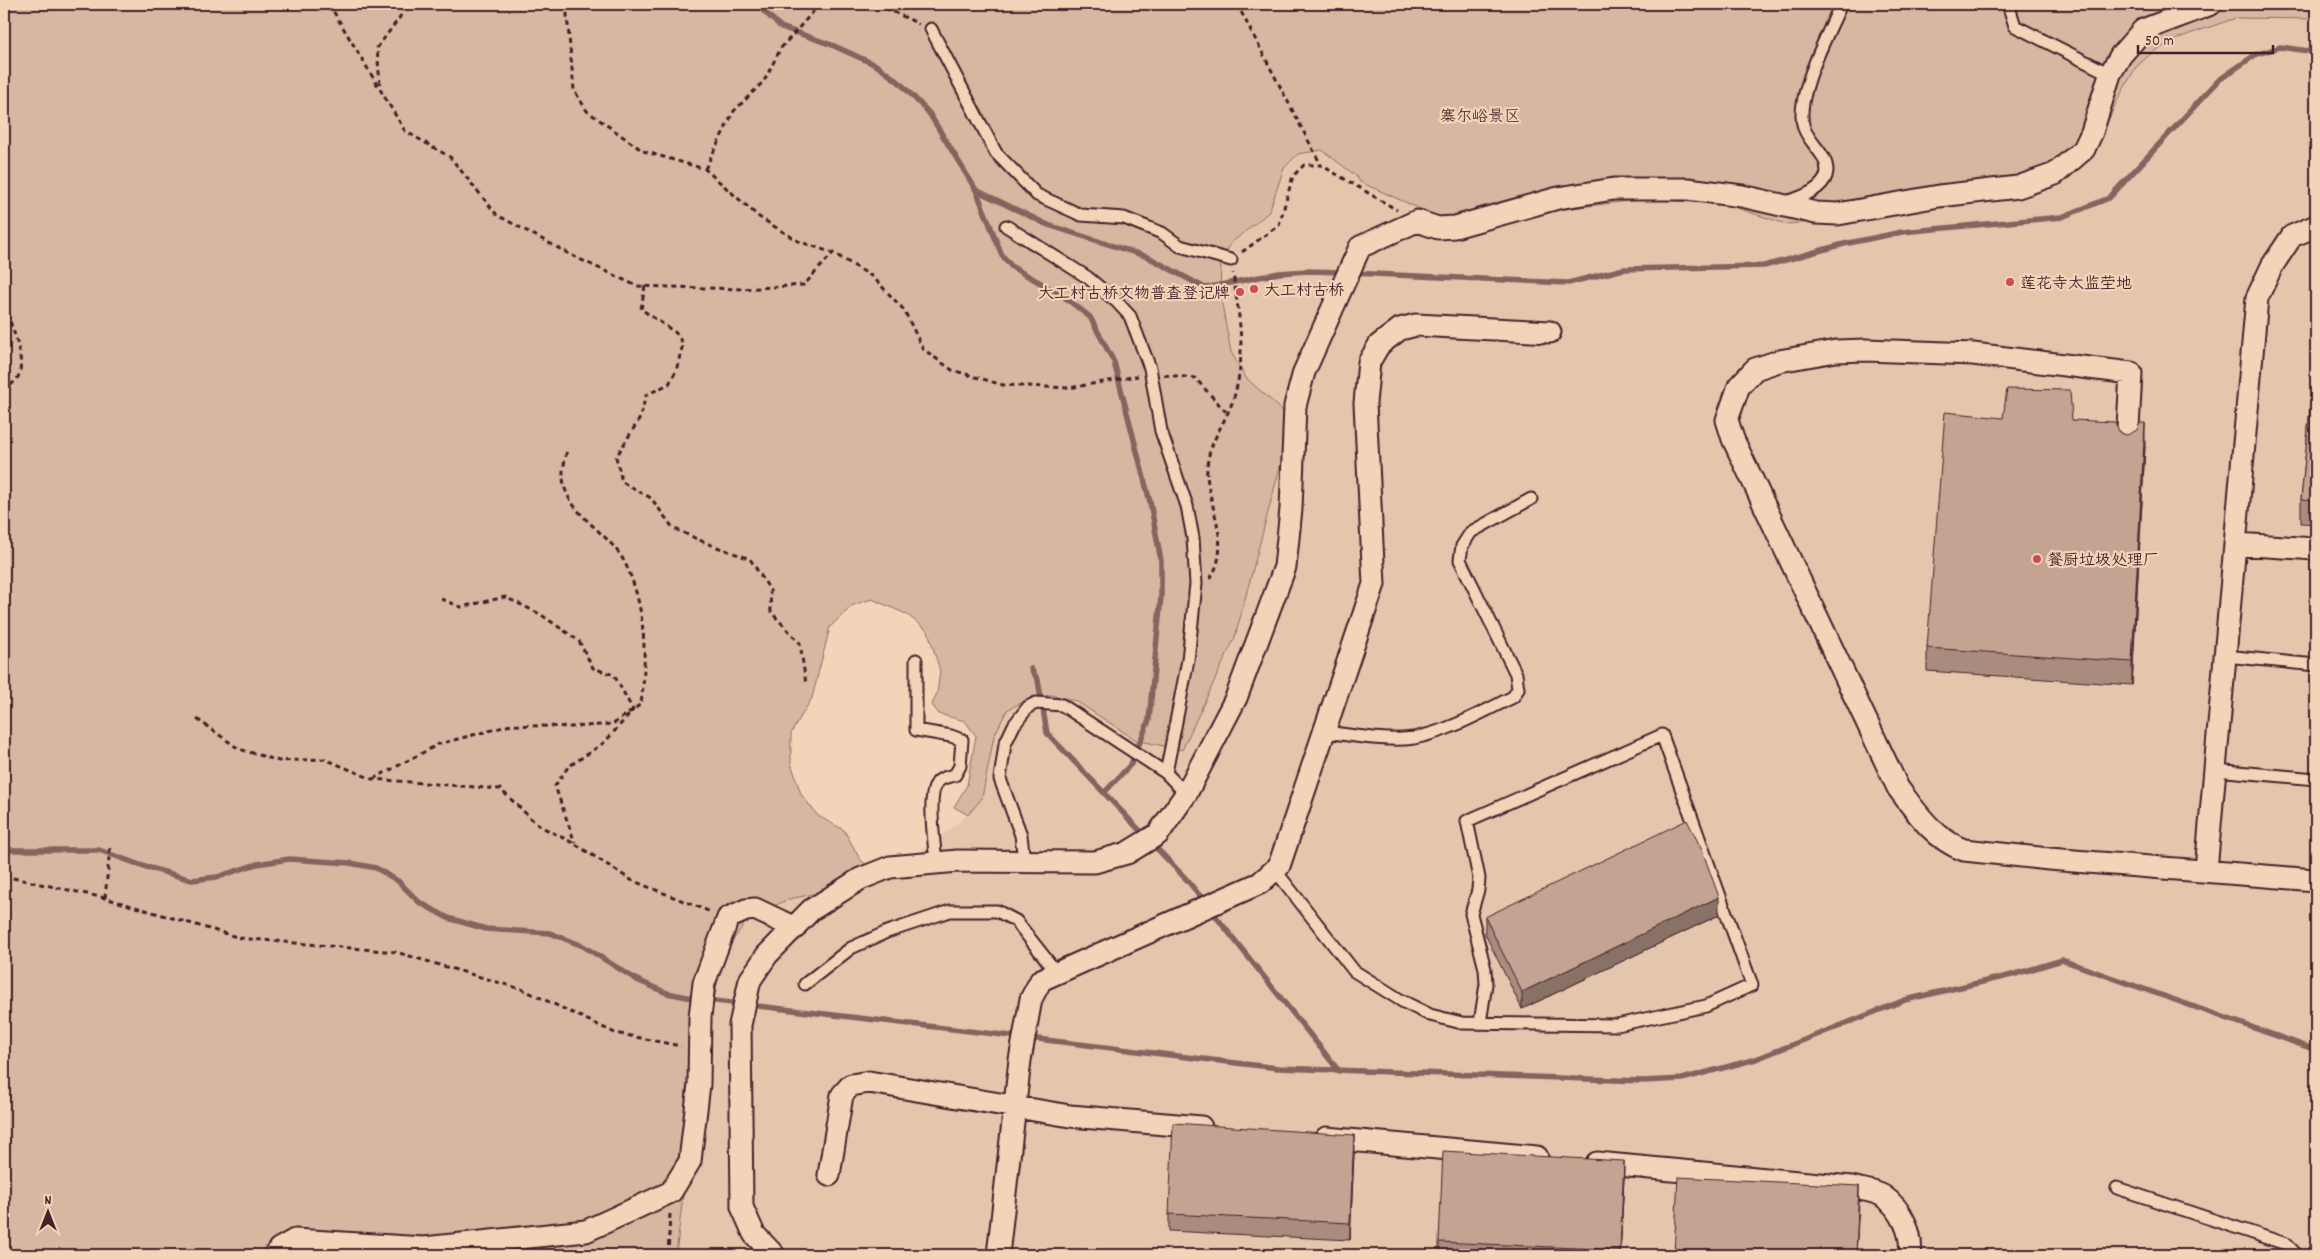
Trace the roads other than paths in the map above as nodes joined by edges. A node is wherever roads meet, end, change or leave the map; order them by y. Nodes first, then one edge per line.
1 (1841, 4) edge
2 (2008, 4) edge
3 (2211, 4) edge
4 (931, 29) road end
5 (2110, 74) junction
6 (1777, 205) junction
7 (1006, 226) dead end
8 (2316, 226) edge
9 (1232, 265) road end
10 (1550, 332) dead end
11 (2127, 446) edge
12 (1531, 499) dead end
13 (2235, 544) junction
14 (2316, 549) edge
15 (2225, 656) junction
16 (916, 660) dead end
17 (2316, 664) edge
18 (1325, 732) junction
19 (2215, 770) junction
20 (1166, 773) junction
21 (2316, 779) edge
22 (1186, 794) junction
23 (1024, 861) junction
24 (936, 863) junction
25 (1275, 870) junction
26 (2206, 870) junction
27 (2316, 880) edge
28 (795, 928) junction
29 (1057, 973) junction
30 (806, 984) dead end
31 (1480, 1023) junction
32 (1014, 1107) junction
33 (1217, 1128) edge
34 (1305, 1136) edge
35 (829, 1175) dead end
36 (2117, 1188) dead end
37 (2316, 1247) edge
38 (275, 1255) edge
39 (774, 1255) edge
40 (998, 1255) edge
41 (1910, 1255) edge
42 (2297, 1255) edge
43 (2313, 1255) edge

1 - 6 lane
2 - 5 lane
3 - 5 street
4 - 9 lane
5 - 6 street
6 - 22 street
7 - 20 lane
8 - 13 street
10 - 18 street
11 - 26 street
12 - 18 lane
13 - 14 street
13 - 15 street
15 - 17 lane
15 - 19 street
16 - 24 lane
18 - 25 street
19 - 21 lane
19 - 26 street
20 - 22 lane
20 - 23 lane
22 - 23 street
23 - 24 street
24 - 28 street
25 - 29 street
25 - 31 lane
26 - 27 street
28 - 38 street
28 - 39 street
29 - 30 lane
29 - 32 street
31 - 31 lane
32 - 33 street
32 - 35 street
32 - 40 street
34 - 41 street
36 - 42 lane
37 - 43 lane

